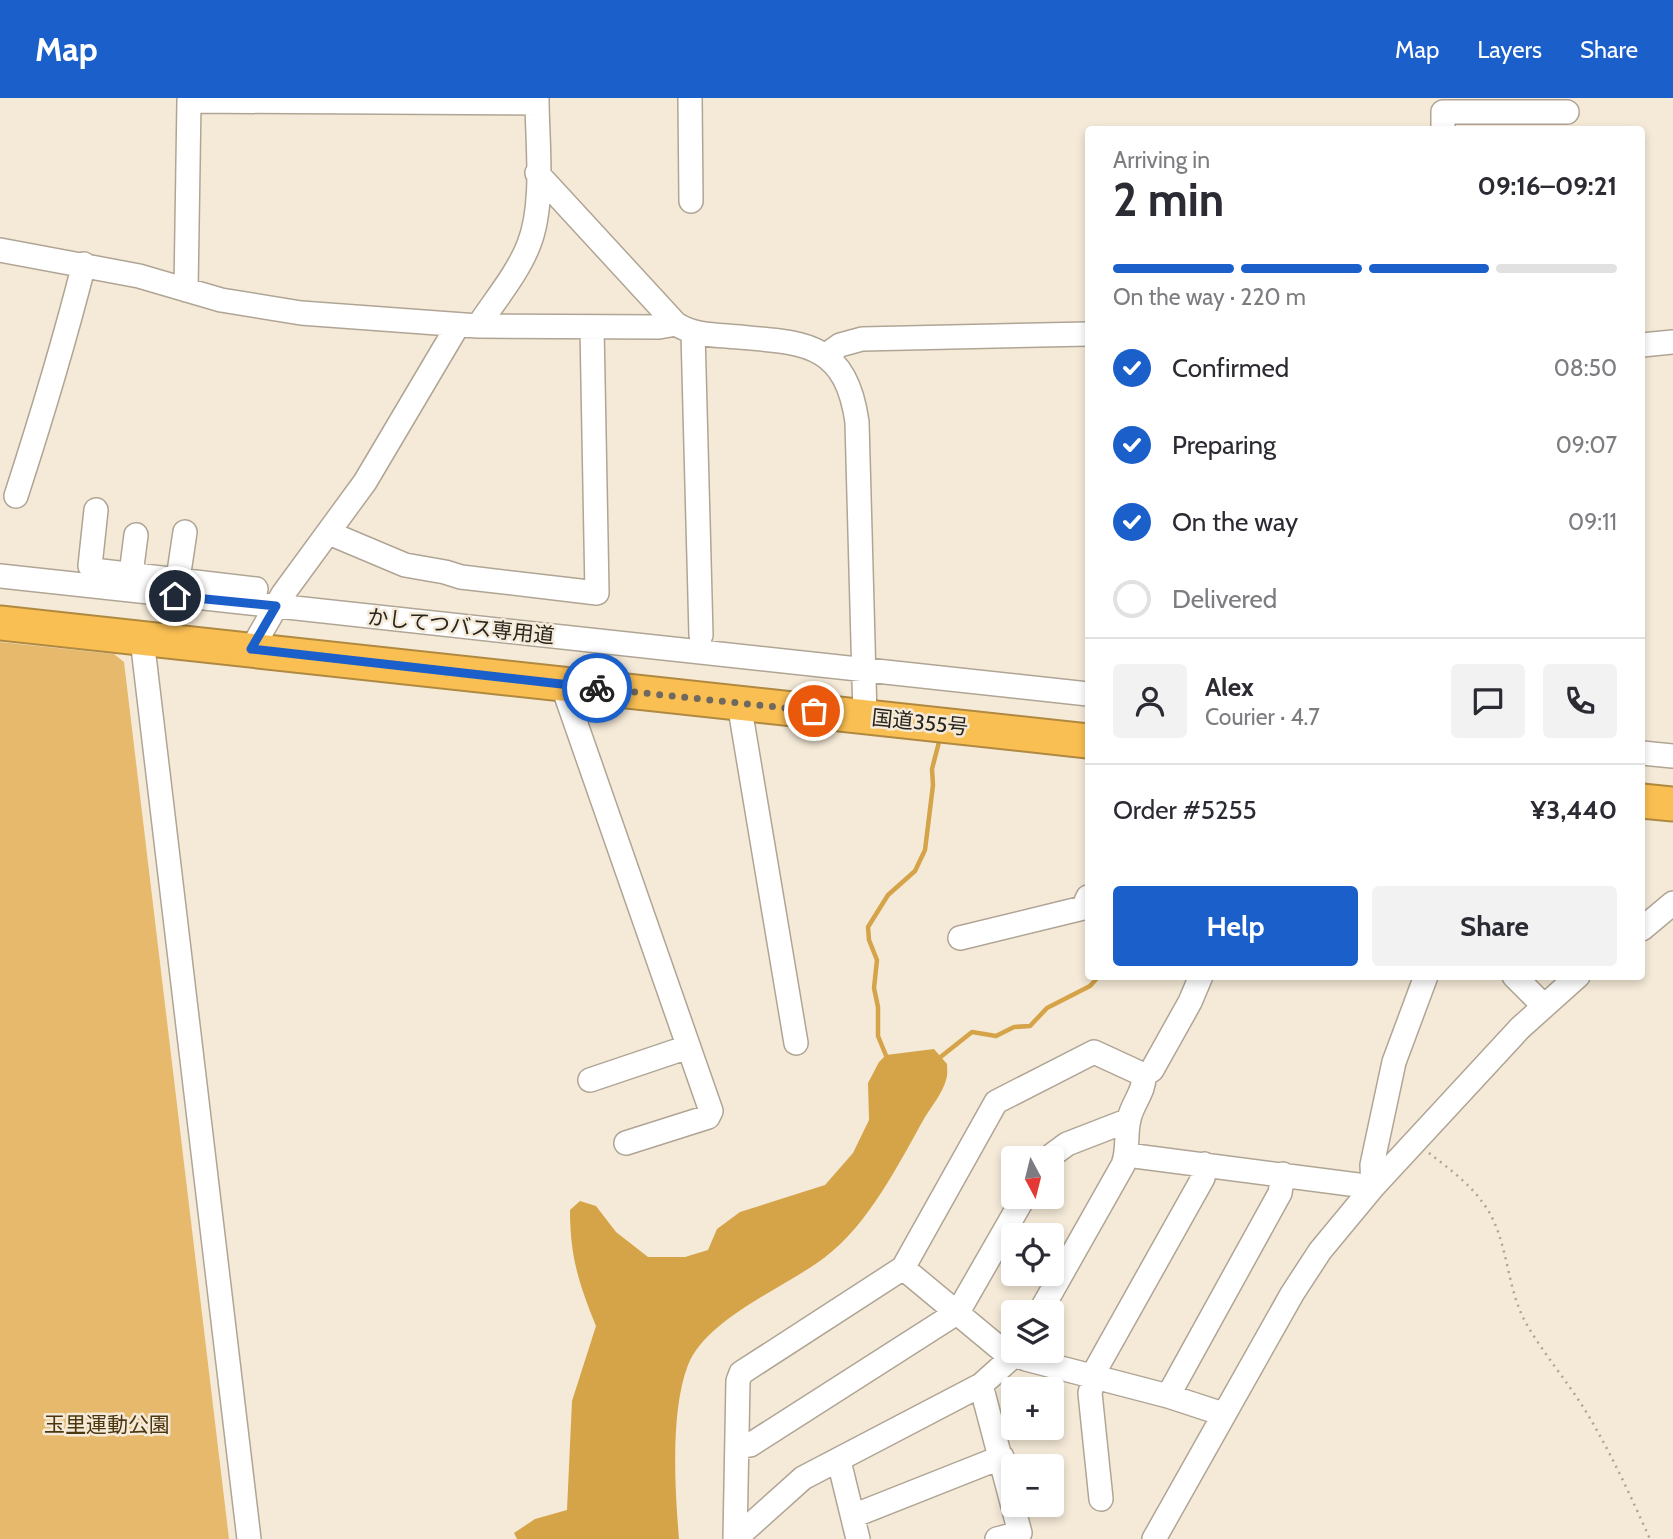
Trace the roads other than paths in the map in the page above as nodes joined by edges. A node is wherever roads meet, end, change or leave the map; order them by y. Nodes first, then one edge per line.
1 (690, 98) edge
2 (184, 99) edge
3 (537, 100) edge
4 (1567, 113) edge
5 (1443, 126) edge
6 (537, 173) junction
7 (691, 201) dead end
8 (0, 250) edge
9 (84, 264) junction
10 (186, 290) junction
11 (468, 326) junction
12 (592, 327) junction
13 (685, 329) junction
14 (1085, 334) edge
15 (1673, 342) edge
16 (1645, 345) edge
17 (826, 355) junction
18 (16, 496) dead end
19 (96, 510) dead end
20 (185, 532) dead end
21 (329, 533) junction
22 (136, 535) dead end
23 (131, 574) junction
24 (0, 576) edge
25 (178, 579) junction
26 (280, 600) junction
27 (0, 623) edge
28 (701, 635) dead end
29 (142, 639) junction
30 (251, 649) junction
31 (863, 670) junction
32 (562, 684) junction
33 (1085, 694) edge
34 (738, 703) junction
35 (865, 716) junction
36 (1085, 741) edge
37 (1645, 753) edge
38 (1673, 756) edge
39 (1645, 801) edge
40 (1673, 804) edge
41 (1673, 903) edge
42 (1085, 905) edge
43 (1645, 926) edge
44 (960, 938) dead end
45 (1199, 980) edge
46 (1425, 980) edge
47 (1518, 980) edge
48 (1573, 980) edge
49 (1543, 1006) junction
50 (796, 1043) dead end
51 (688, 1047) junction
52 (1143, 1075) junction
53 (590, 1080) dead end
54 (1129, 1120) junction
55 (626, 1143) dead end
56 (1064, 1147) edge
57 (1127, 1154) junction
58 (1204, 1164) junction
59 (1283, 1174) junction
60 (1373, 1187) junction
61 (1017, 1209) edge
62 (903, 1268) junction
63 (1047, 1300) edge
64 (958, 1312) junction
65 (1001, 1349) edge
66 (1007, 1363) edge
67 (1047, 1363) edge
68 (1094, 1377) junction
69 (981, 1385) junction
70 (1168, 1396) junction
71 (1223, 1414) junction
72 (737, 1447) junction
73 (1001, 1454) edge
74 (1001, 1457) edge
75 (839, 1461) junction
76 (1101, 1499) dead end
77 (853, 1516) junction
78 (1016, 1517) edge
79 (249, 1539) edge
80 (858, 1539) edge
81 (997, 1539) edge
82 (1154, 1539) edge

1 - 7 street
2 - 3 street
2 - 10 street
3 - 6 street
4 - 5 street
6 - 11 street
6 - 13 street
8 - 9 street
9 - 10 street
9 - 18 street
10 - 11 street
11 - 12 street
11 - 21 street
12 - 13 street
12 - 21 street
13 - 17 street
13 - 28 street
14 - 17 street
15 - 16 street
17 - 31 street
19 - 23 street
20 - 25 street
21 - 26 street
22 - 23 street
23 - 25 street
24 - 26 street, かしてつバス専用道
25 - 26 street
26 - 30 street
26 - 31 street, かしてつバス専用道
27 - 29 highway, 国道355号
29 - 30 highway, 国道355号
29 - 79 street
30 - 32 highway, 国道355号
31 - 33 street, かしてつバス専用道
31 - 35 street
32 - 34 highway, 国道355号
32 - 51 street
34 - 35 highway, 国道355号
34 - 50 street
35 - 36 highway, 国道355号
37 - 38 street
39 - 40 highway
41 - 43 street
42 - 44 street
45 - 52 street
46 - 60 street
47 - 49 street
48 - 49 street
49 - 60 street
51 - 53 street
51 - 55 street
52 - 54 street
52 - 62 street
54 - 56 street
54 - 57 street
57 - 58 street
57 - 63 street
58 - 59 street
58 - 68 street
59 - 60 street
59 - 70 street
60 - 71 street
61 - 64 street
62 - 64 street
62 - 72 street
64 - 65 street
64 - 72 street
66 - 69 street
67 - 68 street
68 - 70 street
68 - 76 street
69 - 73 street
69 - 75 street
70 - 71 street
71 - 82 street
72 - 75 street
74 - 77 street
75 - 77 street
77 - 80 street
78 - 81 street

